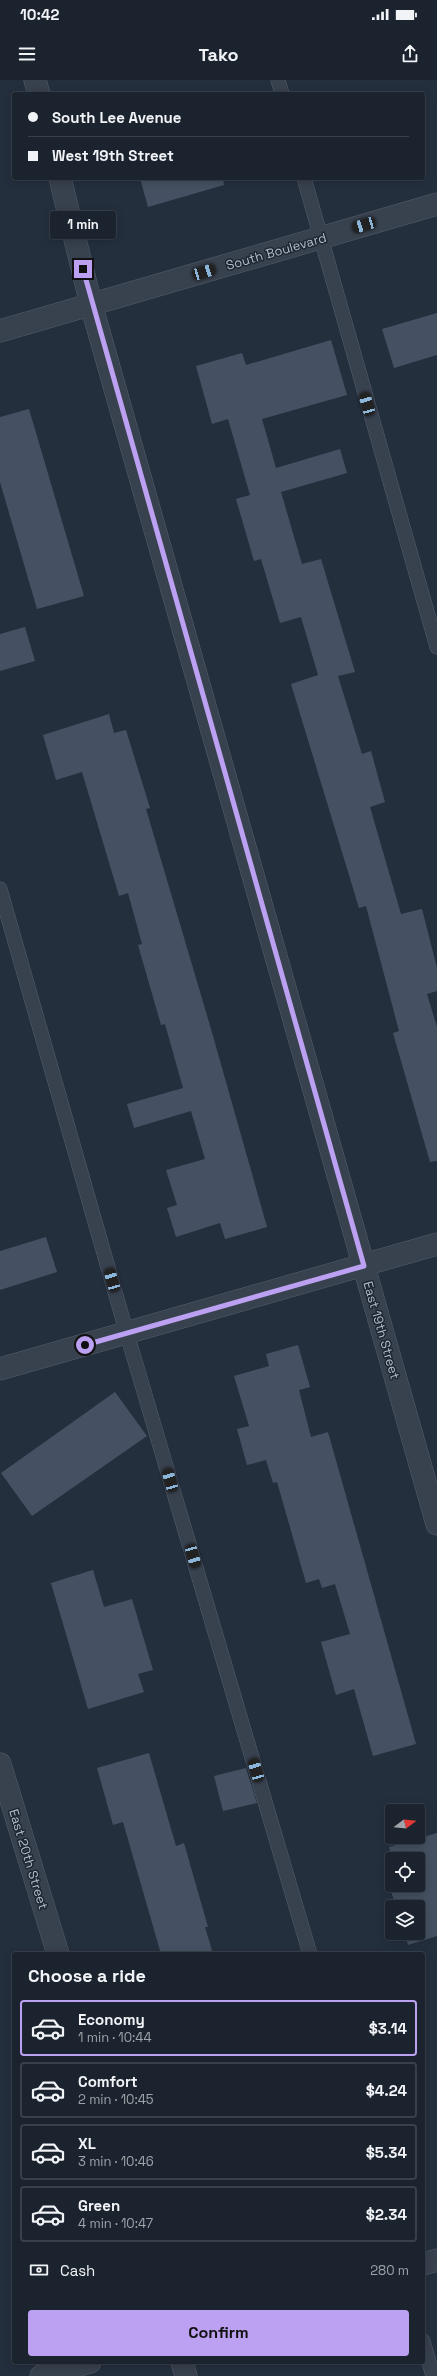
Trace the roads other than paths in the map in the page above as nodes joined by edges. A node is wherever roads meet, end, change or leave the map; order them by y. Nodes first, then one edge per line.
1 (35, 80) edge
2 (278, 80) edge
3 (38, 92) edge
4 (281, 92) edge
5 (60, 180) edge
6 (305, 180) edge
7 (437, 204) edge
8 (320, 238) junction
9 (91, 304) junction
10 (0, 331) edge
11 (437, 646) edge
12 (0, 889) edge
13 (437, 1244) edge
14 (364, 1266) junction
15 (127, 1334) junction
16 (0, 1369) edge
17 (437, 1524) edge
18 (0, 1764) edge
19 (57, 1952) edge
20 (309, 1952) edge
21 (437, 2260) edge
22 (425, 2263) edge
23 (425, 2348) edge
24 (83, 2364) edge
25 (183, 2364) edge
26 (41, 2376) edge
27 (186, 2376) edge
28 (433, 2376) edge

1 - 3 street
2 - 4 lane
5 - 9 street, East 19th Street
6 - 8 lane
7 - 8 street, South Boulevard
8 - 9 street, South Boulevard
8 - 11 lane
9 - 10 street, South Boulevard
9 - 14 street, East 19th Street
12 - 15 lane
13 - 14 street
14 - 15 street
14 - 17 street, East 19th Street
15 - 16 street
15 - 20 lane
18 - 19 street, East 20th Street
21 - 22 street
23 - 28 lane
24 - 26 street
25 - 27 street

